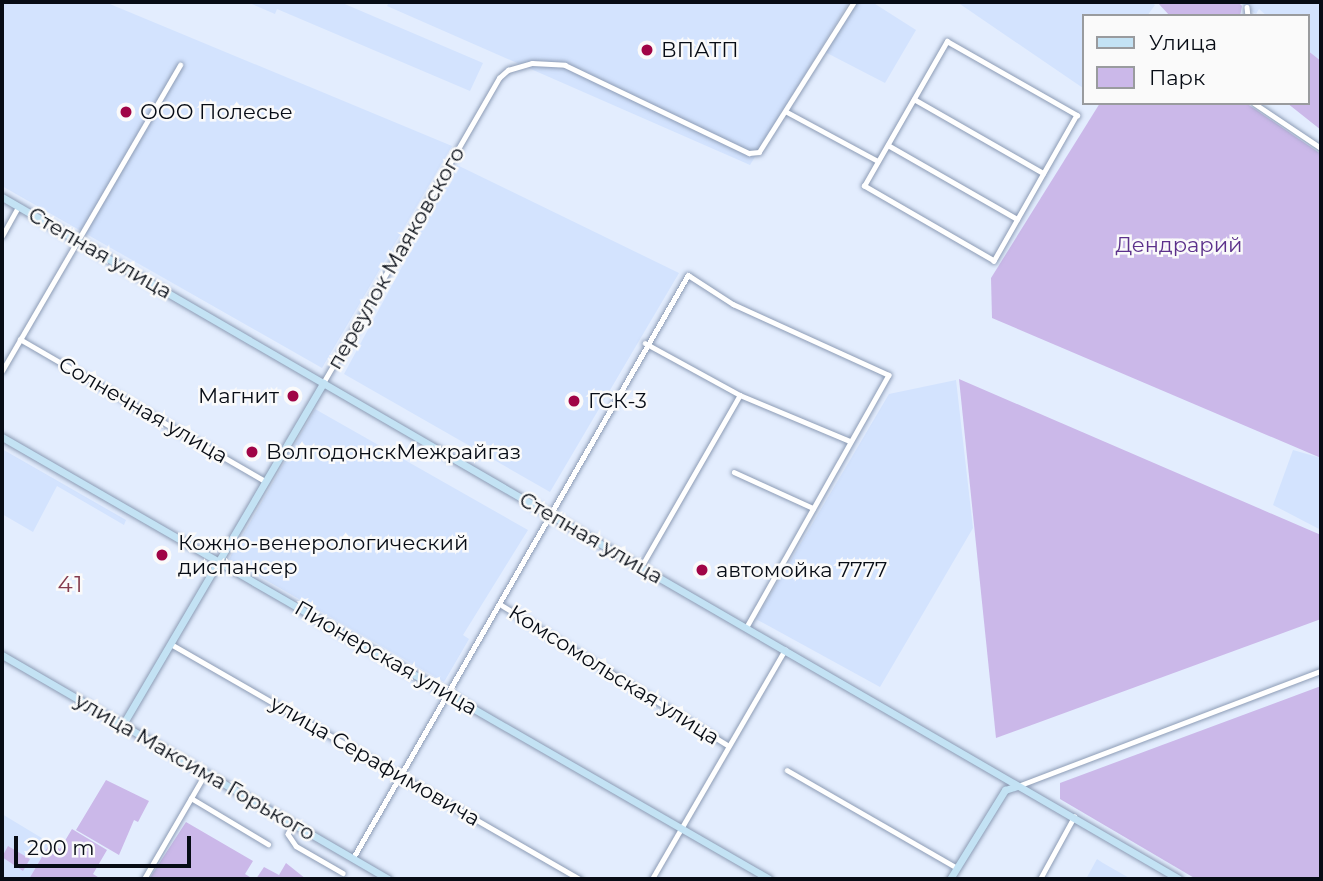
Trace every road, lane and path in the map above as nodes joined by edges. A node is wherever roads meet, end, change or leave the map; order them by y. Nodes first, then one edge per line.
1 (854, 2) edge
2 (1247, 7) dead end
3 (1248, 14) edge
4 (180, 65) dead end
5 (914, 99) junction
6 (1257, 105) edge
7 (787, 112) junction
8 (888, 145) junction
9 (1321, 148) edge
10 (878, 161) junction
11 (1043, 173) junction
12 (2, 197) edge
13 (19, 207) junction
14 (1017, 219) junction
15 (2, 236) edge
16 (77, 240) junction
17 (20, 339) junction
18 (645, 343) junction
19 (2, 371) edge
20 (324, 383) junction
21 (740, 396) junction
22 (2, 437) edge
23 (850, 441) junction
24 (734, 472) dead end
25 (265, 481) junction
26 (813, 509) junction
27 (550, 514) junction
28 (217, 562) junction
29 (641, 567) junction
30 (499, 604) junction
31 (747, 627) junction
32 (170, 643) junction
33 (786, 649) junction
34 (2, 655) edge
35 (1321, 671) edge
36 (448, 694) junction
37 (122, 726) junction
38 (729, 746) junction
39 (787, 770) dead end
40 (205, 774) junction
41 (401, 775) junction
42 (1017, 786) junction
43 (191, 798) junction
44 (1074, 817) junction
45 (293, 825) junction
46 (681, 828) junction
47 (268, 845) dead end
48 (352, 859) junction
49 (956, 867) junction
50 (343, 873) dead end
51 (144, 879) edge
52 (388, 879) edge
53 (580, 879) edge
54 (652, 879) edge
55 (769, 879) edge
56 (950, 879) edge
57 (1040, 879) edge
58 (1179, 879) edge

1 - 7 street, переулок Маяковского
2 - 3 street
4 - 16 street
5 - 8 street
5 - 11 street
5 - 11 street
6 - 9 street
7 - 10 street
7 - 20 street, переулок Маяковского
8 - 10 street
8 - 14 street
10 - 14 street
11 - 14 street
12 - 13 street, Степная улица
13 - 15 street
13 - 16 street, Степная улица
16 - 17 street
16 - 20 street, Степная улица
17 - 19 street
17 - 25 street, Солнечная улица
18 - 21 street
18 - 23 street
18 - 27 street
20 - 25 street, переулок Маяковского
20 - 27 street, Степная улица
21 - 23 street
21 - 29 street
22 - 28 street, Пионерская улица
23 - 26 street
24 - 26 street
25 - 28 street, переулок Маяковского
26 - 31 street
27 - 29 street, Степная улица
27 - 30 street
28 - 32 street, переулок Маяковского
28 - 36 street, Пионерская улица
29 - 31 street, Степная улица
30 - 36 street
30 - 38 street, Комсомольская улица
31 - 33 street, Степная улица
32 - 37 street, переулок Маяковского
32 - 41 street, улица Серафимовича
33 - 38 street
33 - 42 street, Степная улица
34 - 37 street, улица Максима Горького
35 - 42 street
36 - 41 street
36 - 46 street, Пионерская улица
37 - 40 street, улица Максима Горького
38 - 46 street
39 - 49 street
40 - 43 street
40 - 45 street, улица Максима Горького
41 - 48 street
41 - 53 street, улица Серафимовича
42 - 44 street, Степная улица
42 - 49 street
43 - 47 street
43 - 51 street
44 - 57 street
44 - 58 street, Степная улица
45 - 48 street, улица Максима Горького
45 - 50 street
46 - 54 street
46 - 55 street, Пионерская улица
48 - 52 street, улица Максима Горького
49 - 56 street

